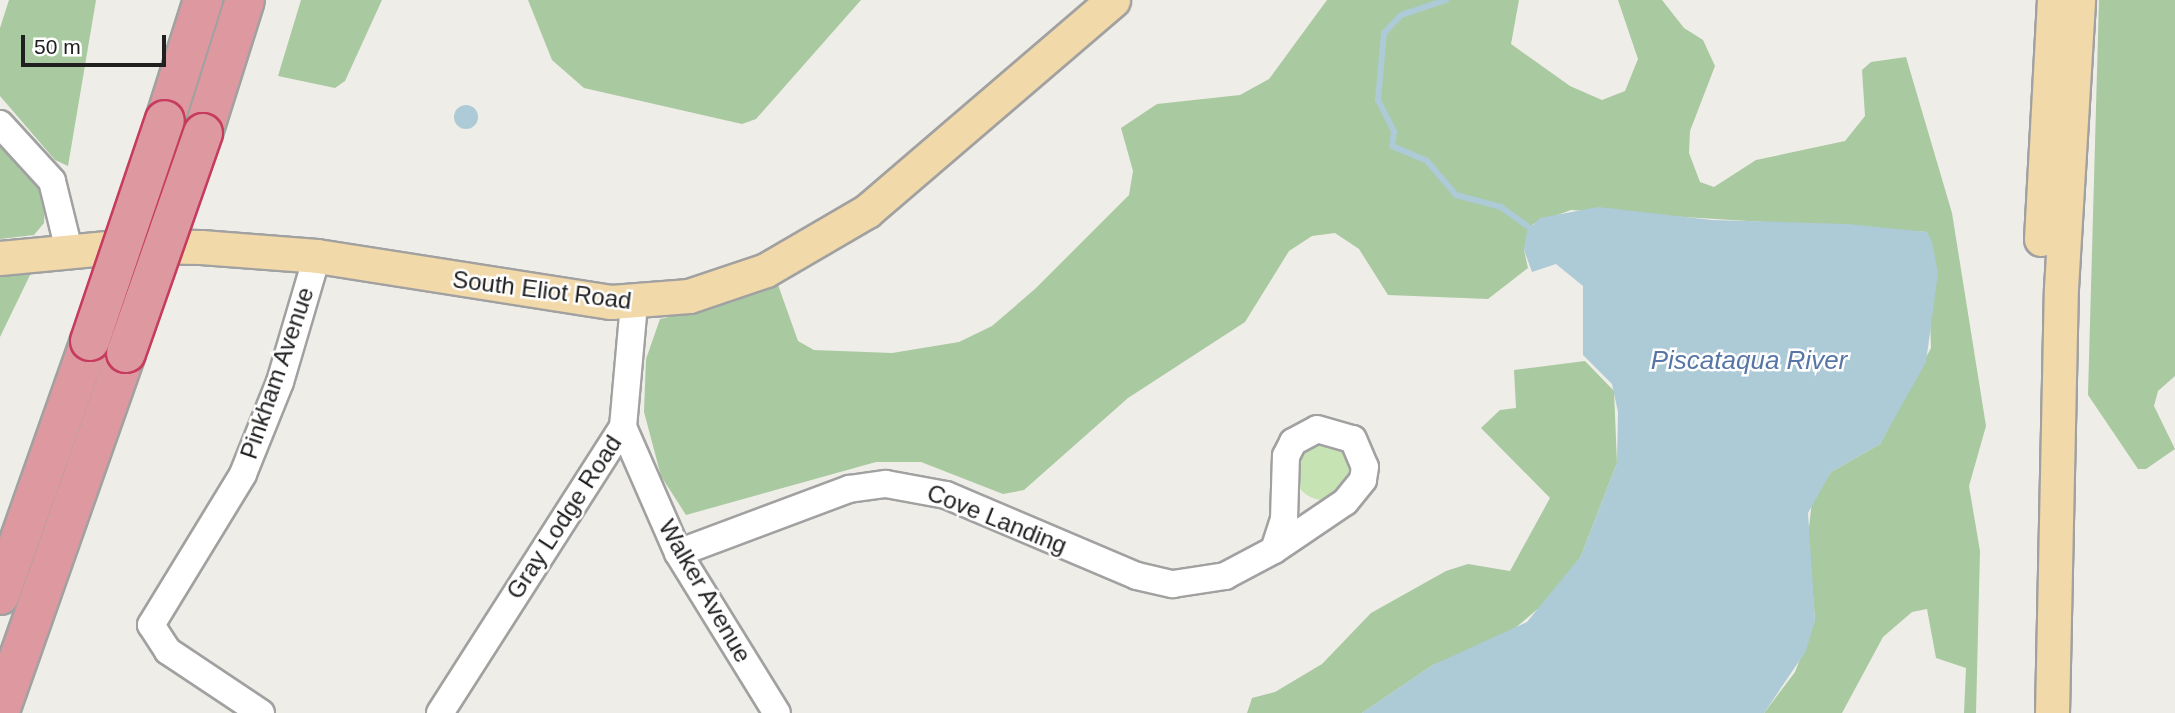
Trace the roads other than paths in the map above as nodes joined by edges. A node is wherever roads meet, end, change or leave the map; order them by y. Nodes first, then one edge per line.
1 (203, 0) edge
2 (245, 0) edge
3 (1113, 0) edge
4 (2054, 0) edge
5 (2078, 0) edge
6 (0, 124) edge
7 (69, 250) junction
8 (317, 256) junction
9 (0, 258) edge
10 (634, 303) junction
11 (623, 427) junction
12 (1274, 550) junction
13 (678, 553) junction
14 (0, 596) edge
15 (0, 711) edge
16 (261, 713) edge
17 (440, 713) edge
18 (777, 713) edge
19 (2030, 713) edge
20 (2052, 713) edge

1 - 14 highway, bridge
2 - 15 highway, bridge
3 - 10 main road, South Eliot Road
4 - 19 main road
5 - 20 main road
6 - 7 street
7 - 8 main road, South Eliot Road
7 - 9 main road, South Eliot Road
8 - 10 main road, South Eliot Road
8 - 16 street, Pinkham Avenue
10 - 11 street, Gray Lodge Road
11 - 13 street, Walker Avenue
11 - 17 street, Gray Lodge Road
12 - 12 street, Cove Landing
12 - 13 street, Cove Landing
13 - 18 street, Walker Avenue

